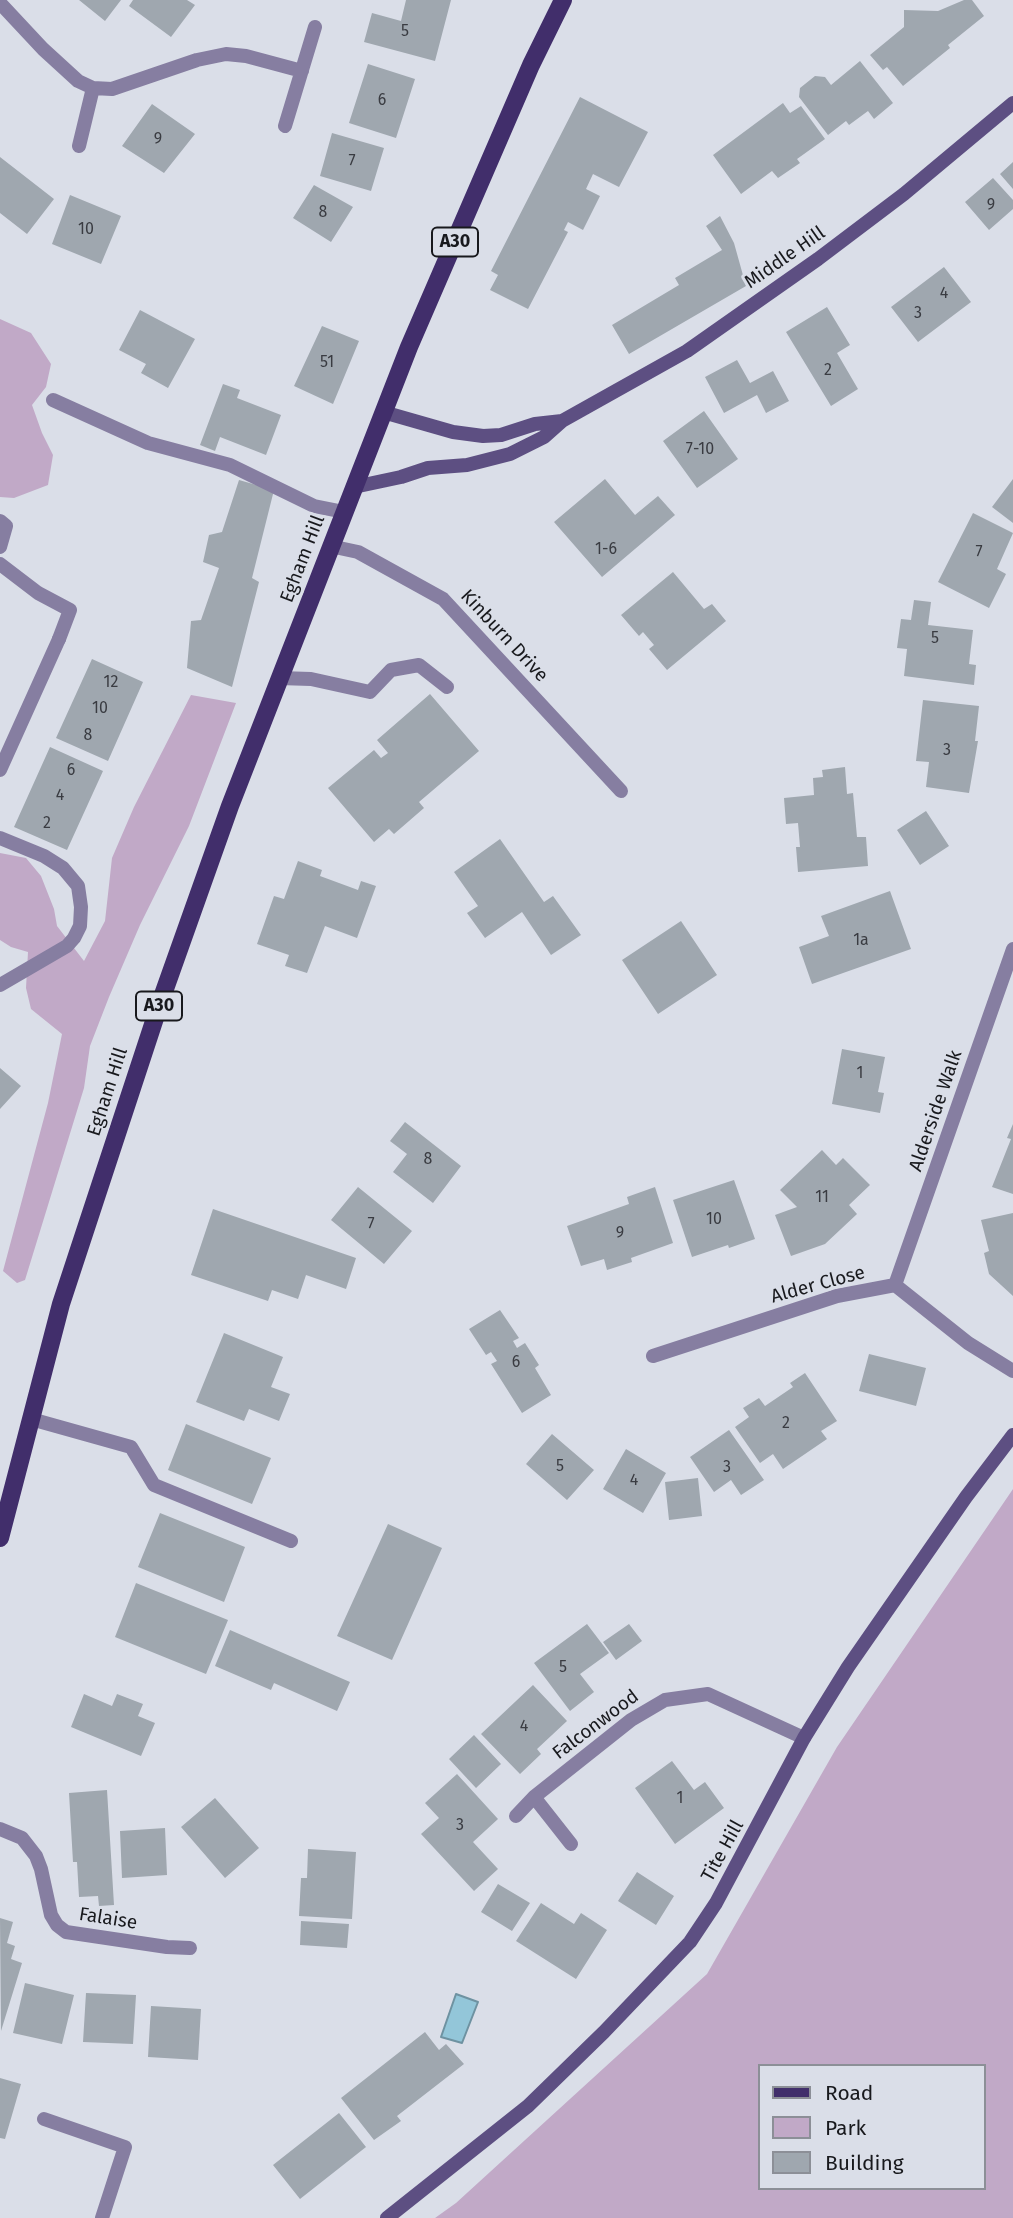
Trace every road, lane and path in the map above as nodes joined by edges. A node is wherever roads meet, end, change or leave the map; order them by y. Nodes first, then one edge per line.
1 (563, 0) edge
2 (0, 4) edge
3 (315, 27) dead end
4 (302, 71) junction
5 (93, 88) junction
6 (1013, 103) edge
7 (285, 126) dead end
8 (79, 146) dead end
9 (53, 400) dead end
10 (383, 412) junction
11 (562, 421) junction
12 (354, 487) junction
13 (344, 512) junction
14 (0, 521) edge
15 (330, 546) junction
16 (0, 547) edge
17 (0, 564) edge
18 (279, 678) junction
19 (447, 687) dead end
20 (0, 770) edge
21 (621, 791) dead end
22 (0, 838) edge
23 (1013, 949) edge
24 (0, 985) edge
25 (895, 1285) junction
26 (653, 1356) dead end
27 (1013, 1371) edge
28 (31, 1419) junction
29 (1013, 1435) edge
30 (0, 1538) edge
31 (291, 1541) dead end
32 (804, 1738) junction
33 (534, 1797) junction
34 (516, 1816) dead end
35 (0, 1829) edge
36 (571, 1844) dead end
37 (190, 1948) dead end
38 (44, 2119) dead end
39 (102, 2218) edge
40 (387, 2218) edge

1 - 10 main road, Egham Hill / A30
2 - 5 street
3 - 4 street
4 - 5 street
4 - 7 street
5 - 8 street
6 - 11 street, Middle Hill
9 - 13 street, Egham Hill
10 - 11 street, Middle Hill
10 - 12 main road, Egham Hill / A30
11 - 12 street, Middle Hill
12 - 13 main road, Egham Hill / A30
13 - 15 main road, Egham Hill / A30
14 - 16 street
15 - 18 main road, Egham Hill / A30
15 - 21 street, Kinburn Drive
17 - 20 street
18 - 19 street
18 - 28 main road, Egham Hill / A30
22 - 24 street
23 - 25 street, Alderside Walk
25 - 26 street, Alder Close
25 - 27 street, Alder Close
28 - 30 main road, Egham Hill / A30
28 - 31 street
29 - 32 street, Tite Hill
32 - 33 street, Falconwood
32 - 40 street, Tite Hill
33 - 34 street, Falconwood
33 - 36 street
35 - 37 street, Falaise
38 - 39 street

